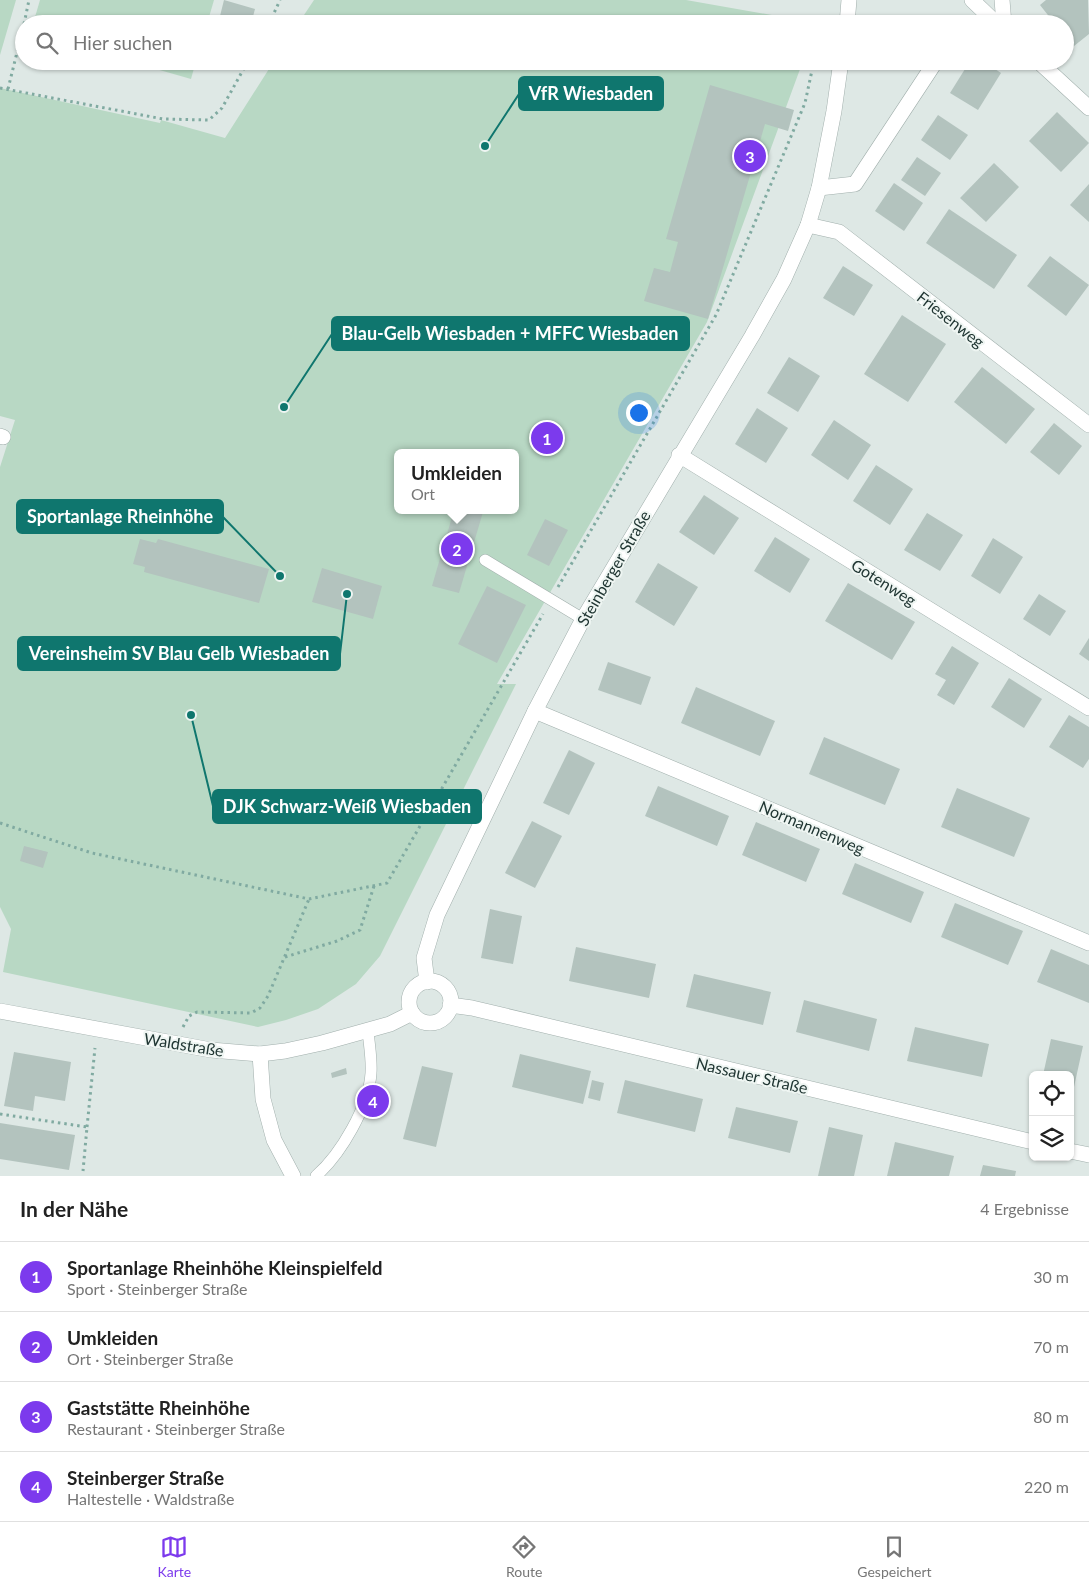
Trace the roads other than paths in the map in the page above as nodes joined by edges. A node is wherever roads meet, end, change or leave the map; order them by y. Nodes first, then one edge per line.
1 (849, 0) edge
2 (972, 0) edge
3 (1002, 0) edge
4 (848, 15) edge
5 (988, 15) edge
6 (1003, 15) edge
7 (840, 70) edge
8 (930, 70) edge
9 (1048, 70) edge
10 (1089, 108) edge
11 (819, 188) junction
12 (808, 225) junction
13 (1089, 426) edge
14 (679, 455) junction
15 (485, 560) dead end
16 (583, 619) junction
17 (1089, 708) edge
18 (535, 711) junction
19 (1089, 943) edge
20 (427, 982) junction
21 (450, 1005) junction
22 (0, 1011) edge
23 (412, 1013) junction
24 (368, 1030) junction
25 (260, 1054) junction
26 (1029, 1141) edge
27 (1074, 1152) edge
28 (1089, 1155) edge
29 (293, 1176) edge
30 (316, 1176) edge

1 - 4 street
2 - 5 street
3 - 6 street
7 - 11 street, Steinberger Straße
8 - 11 street
9 - 10 street
11 - 12 street, Steinberger Straße
12 - 13 street, Friesenweg
12 - 14 street, Steinberger Straße
14 - 16 street, Steinberger Straße
14 - 17 street, Gotenweg
15 - 16 lane
16 - 18 street, Steinberger Straße
18 - 19 street, Normannenweg
18 - 20 street, Steinberger Straße
20 - 21 street
20 - 23 street
21 - 23 street
21 - 26 street, Nassauer Straße
22 - 25 street, Waldstraße
23 - 24 street
24 - 25 street, Waldstraße
24 - 30 lane
25 - 29 street
27 - 28 street

